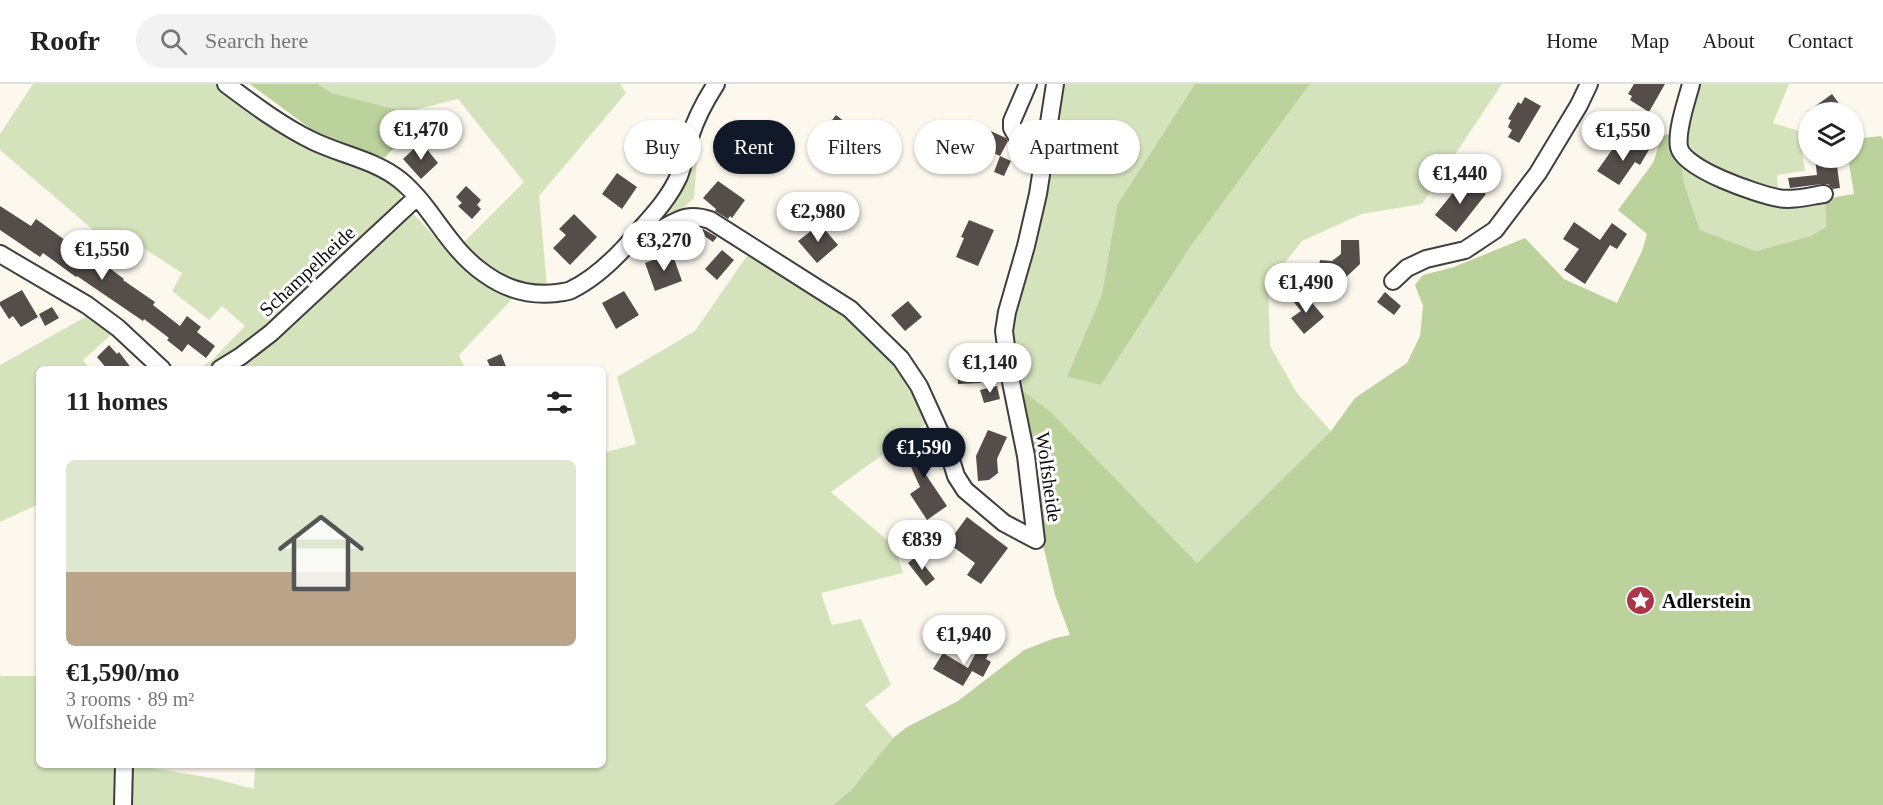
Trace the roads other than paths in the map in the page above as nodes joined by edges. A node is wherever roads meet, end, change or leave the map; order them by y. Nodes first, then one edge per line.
1 (226, 84) edge
2 (716, 84) edge
3 (1028, 84) edge
4 (1055, 84) edge
5 (1589, 84) edge
6 (1691, 84) edge
7 (1012, 120) edge
8 (1049, 120) edge
9 (1040, 174) edge
10 (1824, 194) dead end
11 (417, 197) junction
12 (629, 243) junction
13 (0, 254) edge
14 (1393, 281) dead end
15 (159, 366) edge
16 (225, 366) edge
17 (124, 768) edge
18 (123, 805) edge

1 - 11 street
2 - 12 street
3 - 7 street
4 - 8 street, Wolfsheide
5 - 14 street
6 - 10 street
9 - 12 street, Wolfsheide
11 - 12 street
11 - 16 street, Schampelheide
13 - 15 street
17 - 18 street

